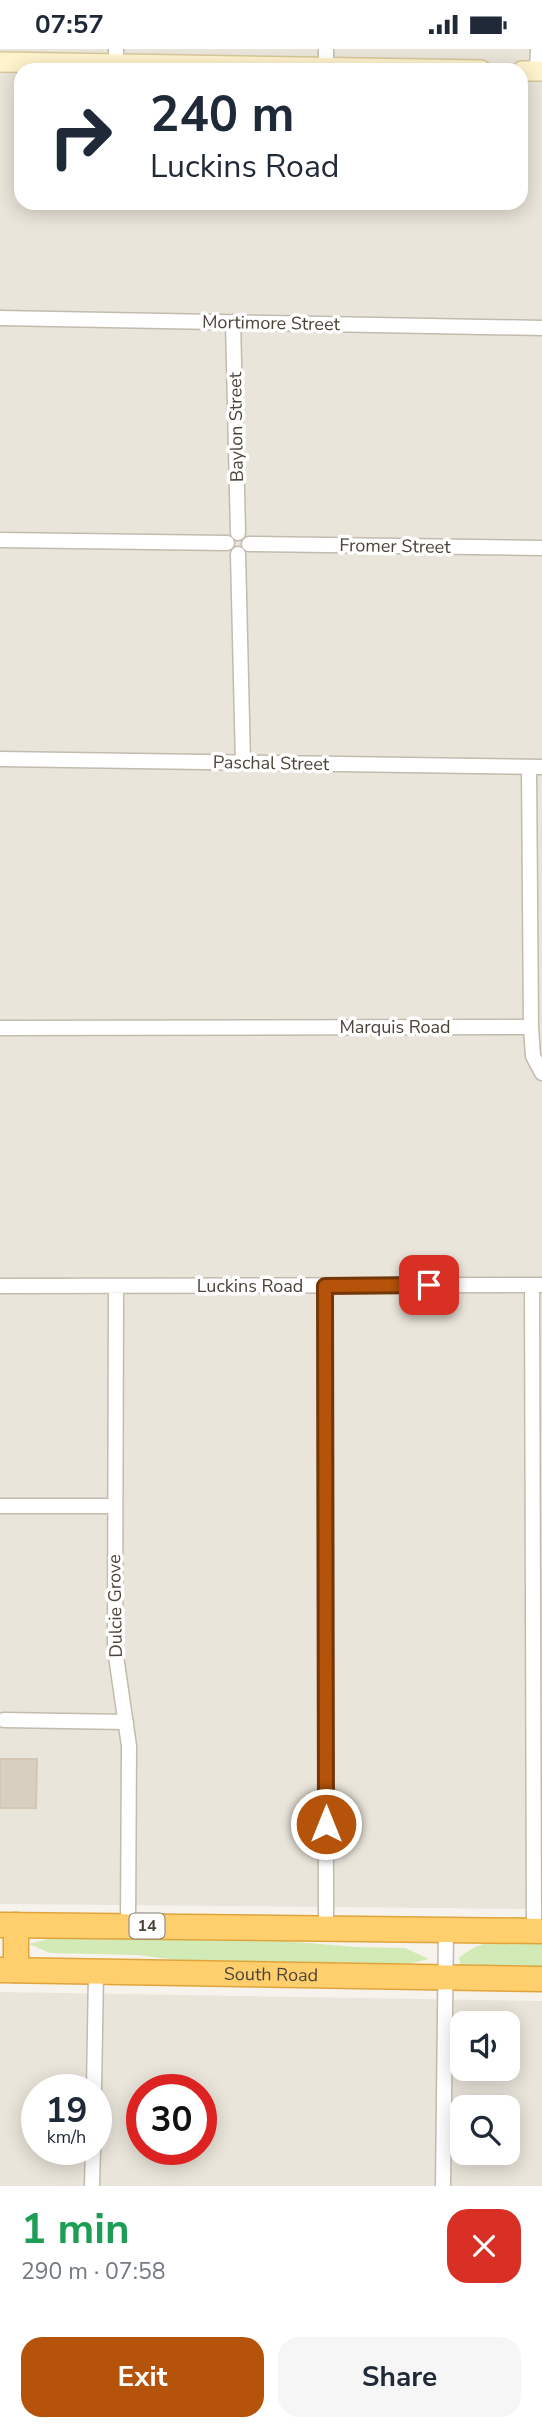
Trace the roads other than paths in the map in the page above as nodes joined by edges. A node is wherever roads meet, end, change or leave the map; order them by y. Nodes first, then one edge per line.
1 (538, 49) edge
2 (116, 57) edge
3 (326, 58) edge
4 (0, 62) edge
5 (391, 63) edge
6 (534, 71) edge
7 (0, 318) edge
8 (233, 322) junction
9 (542, 328) edge
10 (0, 540) edge
11 (238, 543) junction
12 (542, 548) edge
13 (0, 759) edge
14 (243, 763) junction
15 (536, 767) edge
16 (531, 1027) junction
17 (0, 1028) edge
18 (542, 1073) edge
19 (537, 1285) edge
20 (0, 1286) edge
21 (116, 1286) junction
22 (325, 1286) junction
23 (0, 1506) edge
24 (115, 1506) junction
25 (4, 1720) dead end
26 (125, 1722) junction
27 (8, 1925) edge
28 (128, 1926) junction
29 (326, 1927) junction
30 (446, 1929) junction
31 (538, 1931) edge
32 (8, 1970) edge
33 (96, 1972) junction
34 (446, 1977) junction
35 (542, 1979) edge
36 (94, 2074) edge
37 (93, 2165) edge
38 (92, 2186) edge
39 (443, 2186) edge

1 - 6 street
2 - 3 street
2 - 4 street
3 - 5 street
7 - 8 street, Mortimore Street
8 - 9 street, Mortimore Street
8 - 11 street, Baylon Street
10 - 11 street, Fromer Street
11 - 12 street, Fromer Street
11 - 14 street, Baylon Street
13 - 14 street, Paschal Street
14 - 15 street, Paschal Street
15 - 16 street
16 - 17 street, Marquis Road
16 - 18 street
19 - 22 street, Luckins Road
19 - 31 street
20 - 21 street, Luckins Road
21 - 22 street, Luckins Road
21 - 24 street, Dulcie Grove
22 - 29 street
23 - 24 street
24 - 26 street, Dulcie Grove
25 - 26 street
26 - 28 street, Dulcie Grove
27 - 28 highway, 14
27 - 32 highway
28 - 29 highway, 14
29 - 30 highway, 14
30 - 31 highway, 14
30 - 34 street
32 - 33 highway, South Road
33 - 34 highway, South Road
33 - 36 street
34 - 35 highway, South Road
34 - 39 street
37 - 38 street

